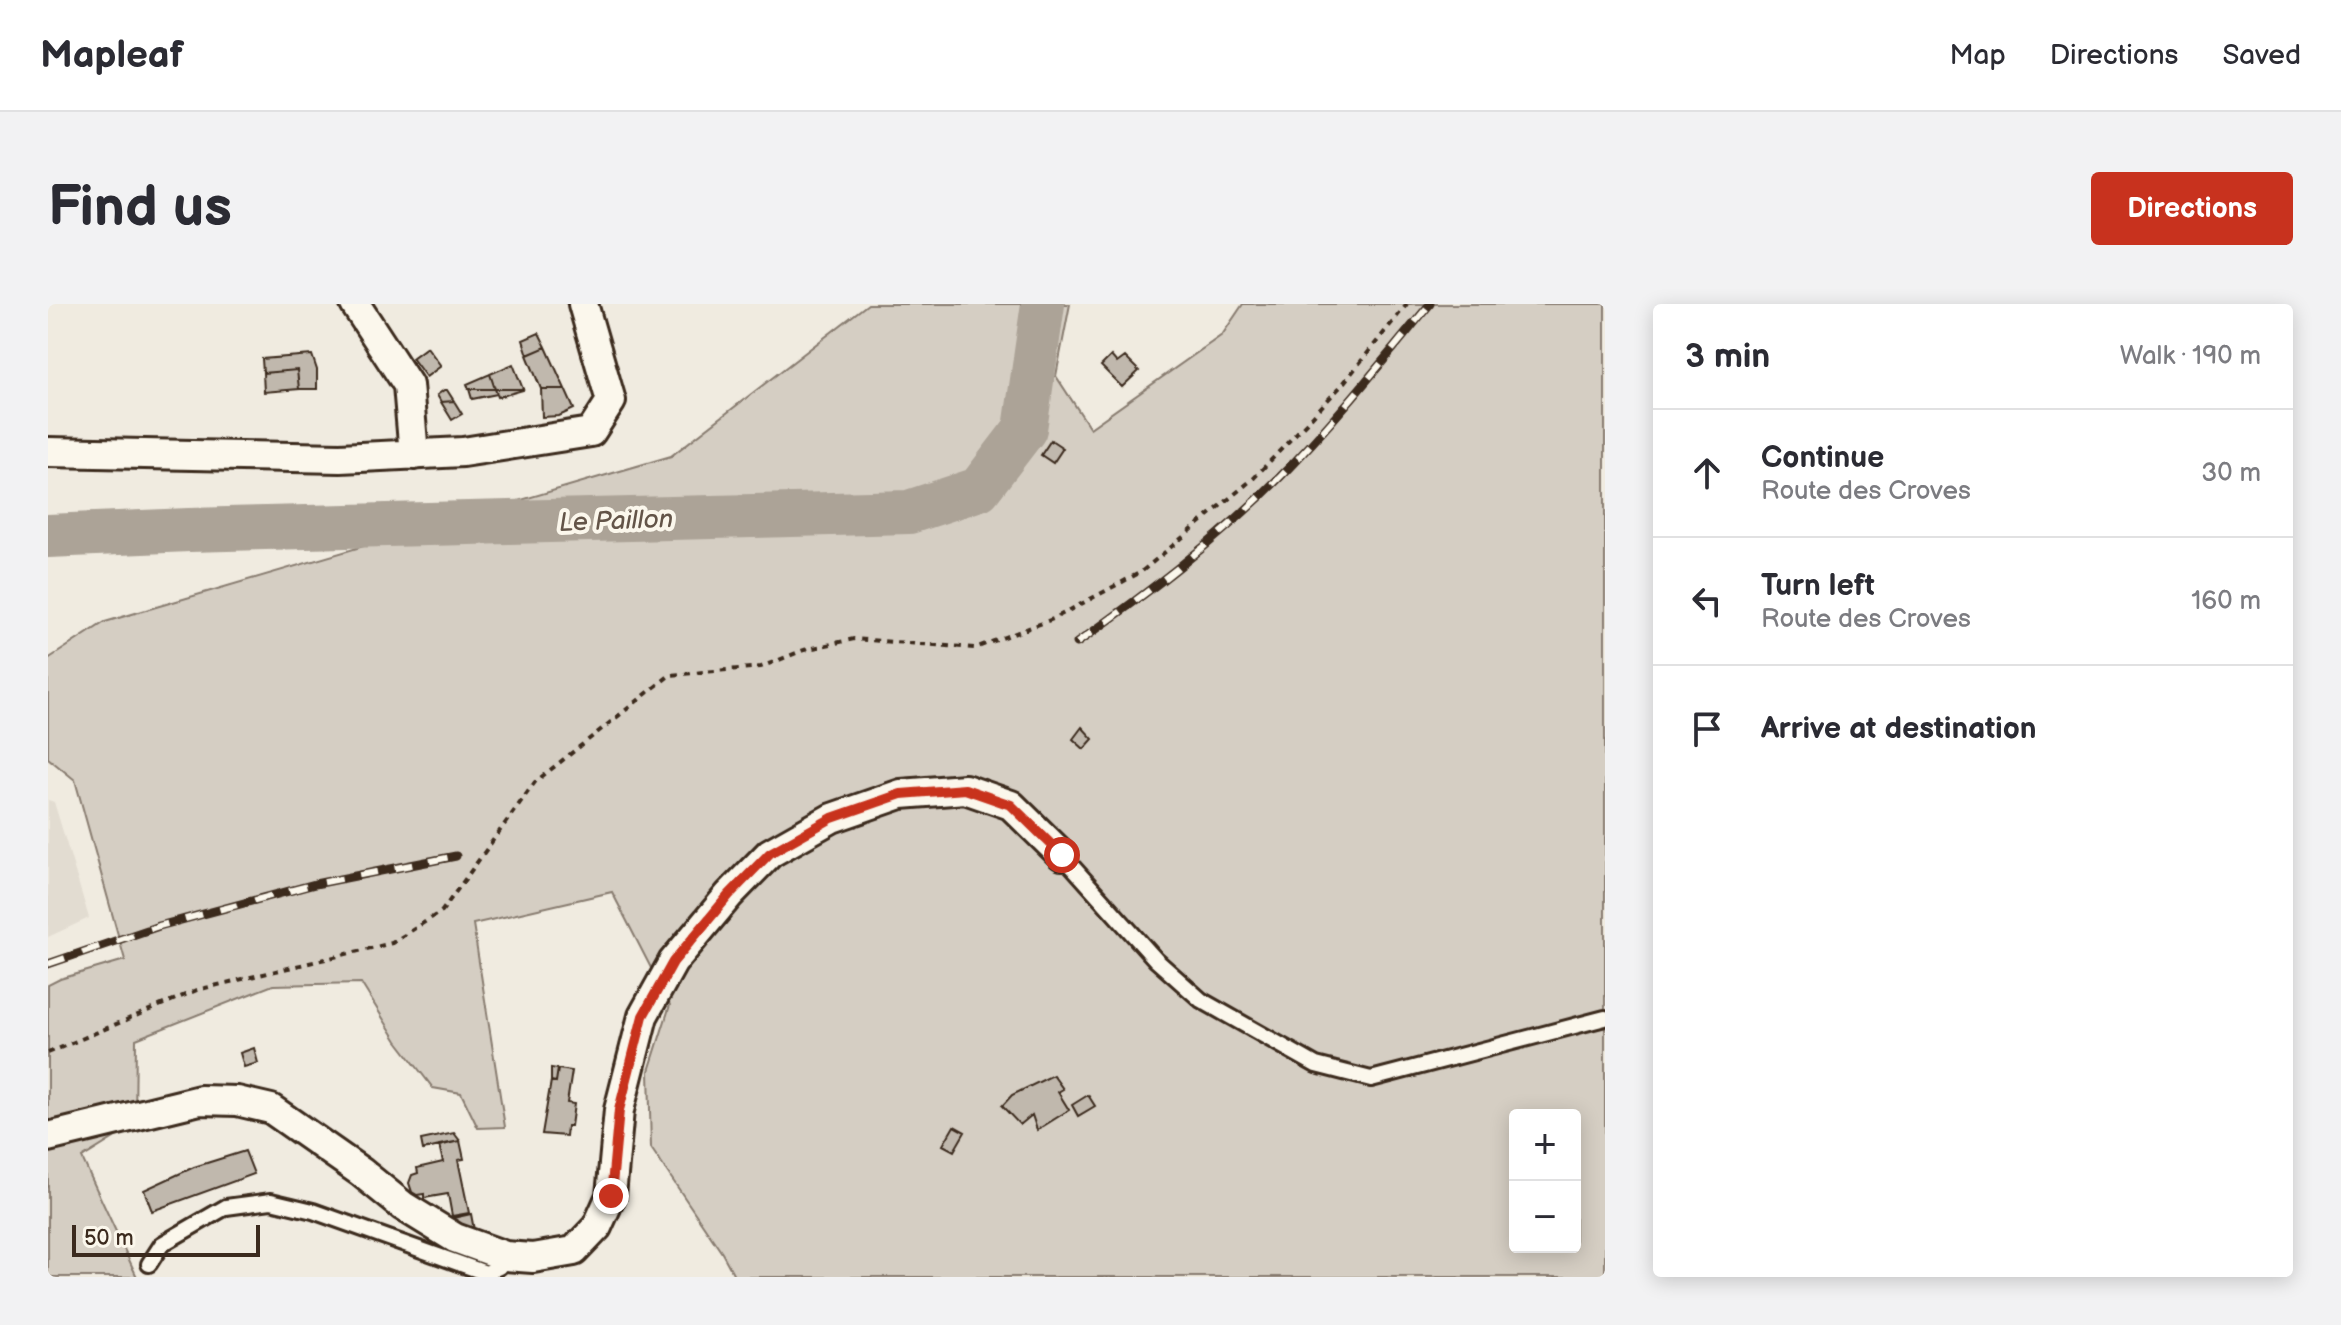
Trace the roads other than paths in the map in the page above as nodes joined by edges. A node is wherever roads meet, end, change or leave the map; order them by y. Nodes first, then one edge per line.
1 (355, 304) edge
2 (583, 304) edge
3 (48, 452) edge
4 (414, 455) junction
5 (1062, 855) joint
6 (1605, 1018) edge
7 (48, 1137) edge
8 (505, 1256) junction
9 (149, 1264) dead end

1 - 4 street
2 - 4 street
3 - 4 street
5 - 6 lane
5 - 8 street
7 - 8 street
8 - 9 lane

